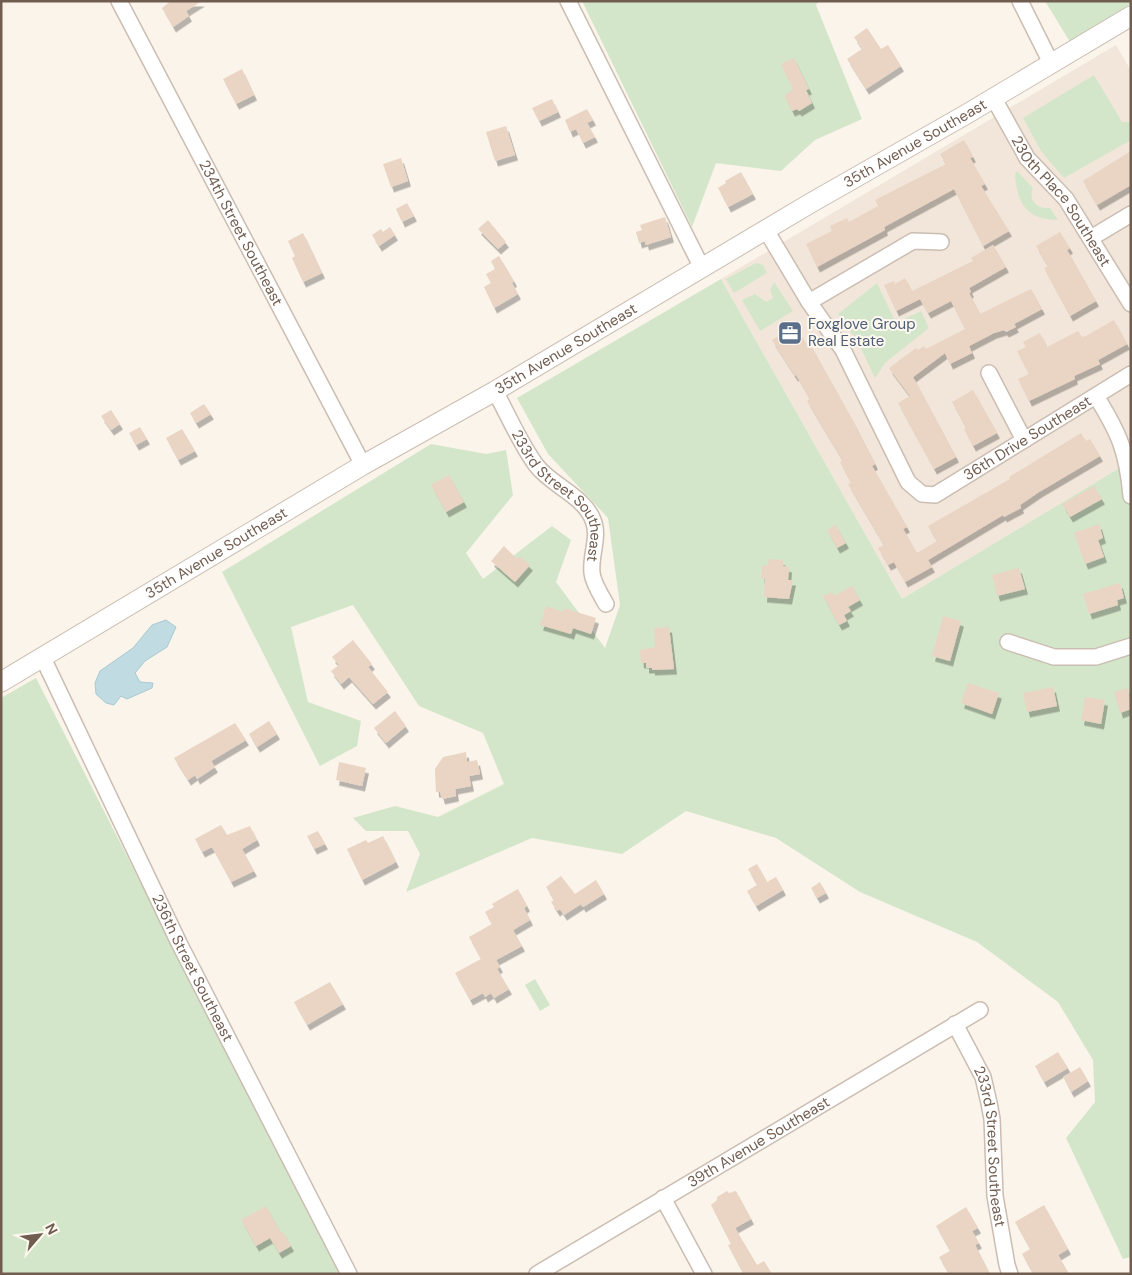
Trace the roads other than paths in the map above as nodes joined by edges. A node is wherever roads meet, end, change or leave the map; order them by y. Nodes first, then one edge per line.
1 (119, 1) edge
2 (568, 1) edge
3 (1020, 1) edge
4 (1131, 16) edge
5 (1051, 63) junction
6 (993, 97) junction
7 (1131, 214) edge
8 (766, 230) junction
9 (1090, 238) junction
10 (941, 242) dead end
11 (702, 268) junction
12 (809, 302) junction
13 (1131, 304) edge
14 (990, 373) dead end
15 (1131, 374) edge
16 (495, 391) junction
17 (1096, 396) junction
18 (1024, 440) junction
19 (363, 465) junction
20 (1131, 496) edge
21 (606, 604) dead end
22 (1008, 642) dead end
23 (1131, 646) edge
24 (43, 658) junction
25 (1, 682) edge
26 (980, 1010) dead end
27 (956, 1024) junction
28 (664, 1198) junction
29 (349, 1274) edge
30 (536, 1274) edge
31 (704, 1274) edge
32 (1010, 1274) edge

1 - 19 street, 234th Street Southeast
2 - 11 street
3 - 5 street
4 - 5 street, 35th Avenue Southeast
5 - 6 street, 35th Avenue Southeast
6 - 8 street, 35th Avenue Southeast
6 - 9 street, 230th Place Southeast
7 - 9 street
8 - 11 street, 35th Avenue Southeast
8 - 12 street
9 - 13 street, 230th Place Southeast
10 - 12 street
11 - 16 street, 35th Avenue Southeast
12 - 18 street, 36th Drive Southeast
14 - 18 street
15 - 17 street, 36th Drive Southeast
16 - 19 street, 35th Avenue Southeast
16 - 21 street, 233rd Street Southeast
17 - 18 street, 36th Drive Southeast
17 - 20 street
19 - 24 street, 35th Avenue Southeast
22 - 23 street
24 - 25 street, 35th Avenue Southeast
24 - 29 street, 236th Street Southeast
26 - 27 street, 39th Avenue Southeast
27 - 28 street, 39th Avenue Southeast
27 - 32 street, 233rd Street Southeast
28 - 30 street, 39th Avenue Southeast
28 - 31 street

